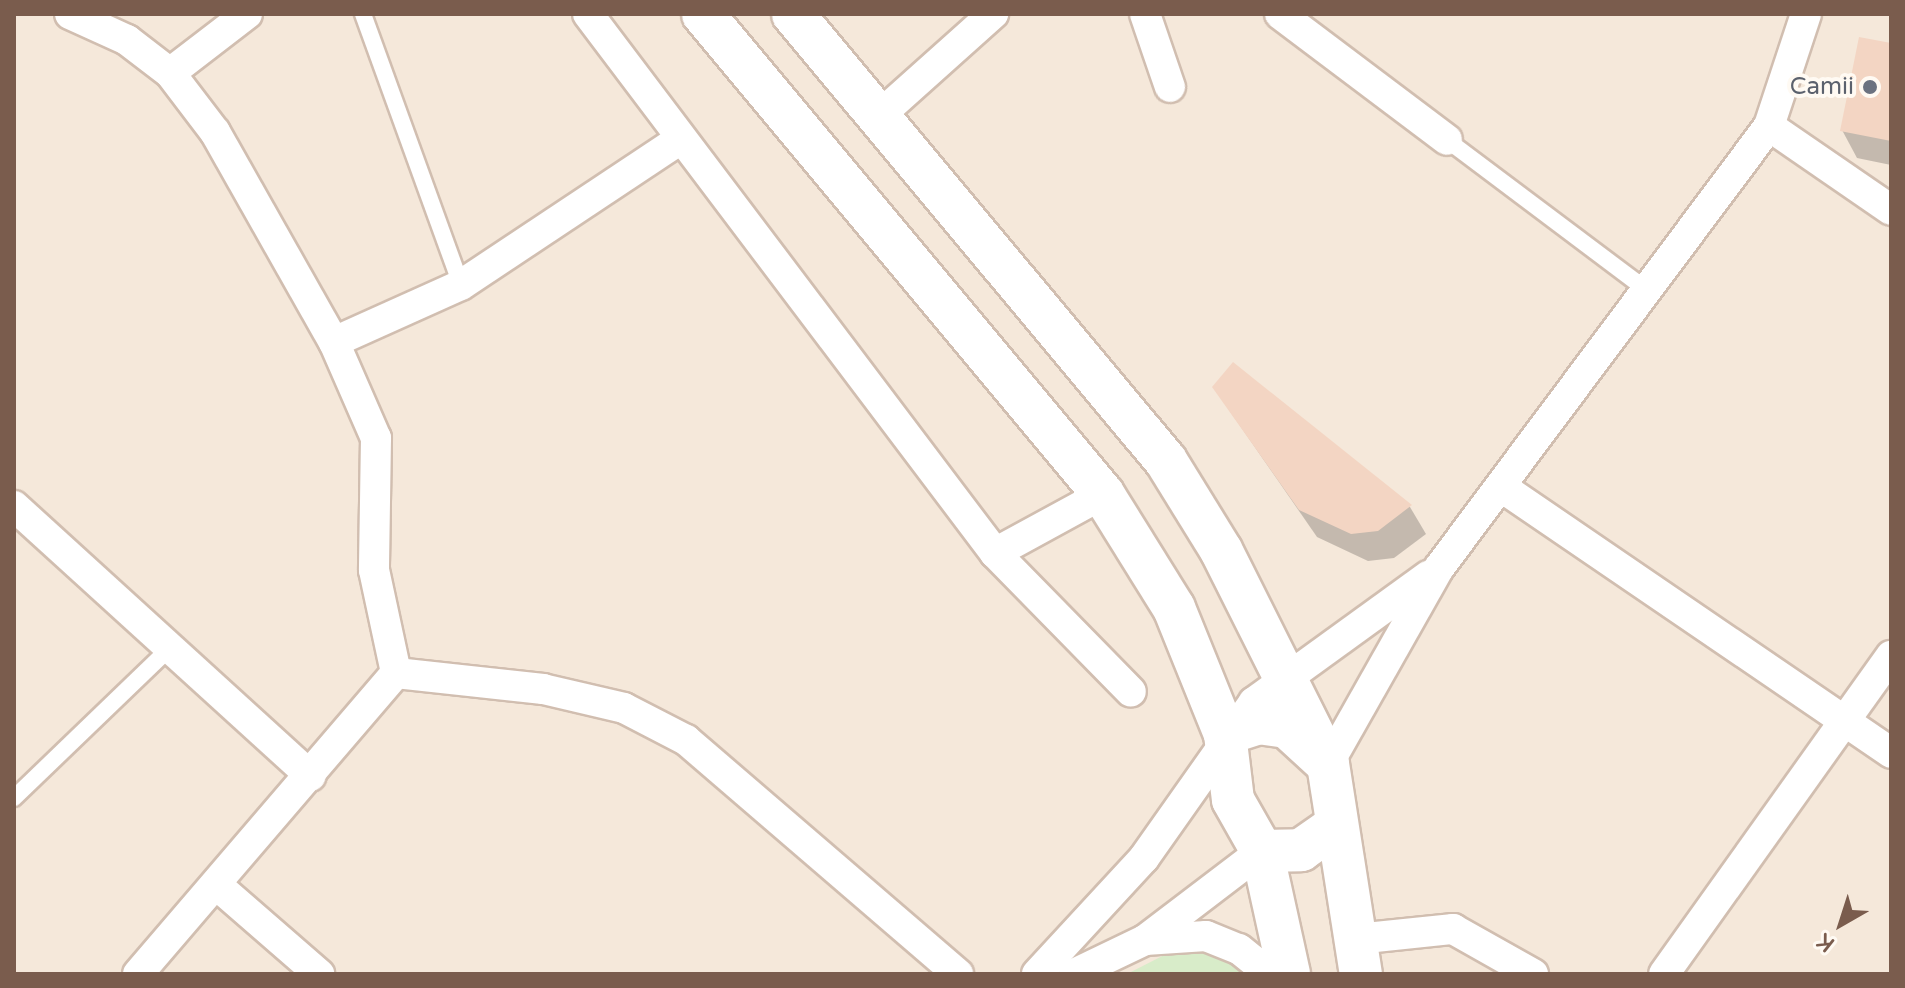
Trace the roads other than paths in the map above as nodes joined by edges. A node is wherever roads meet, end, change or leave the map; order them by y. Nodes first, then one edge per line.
1 (70, 14) edge
2 (247, 14) edge
3 (363, 14) edge
4 (588, 14) edge
5 (703, 14) edge
6 (793, 14) edge
7 (993, 14) edge
8 (1145, 14) edge
9 (1280, 14) edge
10 (1806, 14) edge
11 (170, 73) junction
12 (1170, 87) dead end
13 (880, 115) junction
14 (1769, 126) junction
15 (681, 139) junction
16 (1447, 140) joint
17 (1891, 210) edge
18 (461, 285) junction
19 (1648, 291) junction
20 (334, 342) junction
21 (1503, 488) junction
22 (1103, 494) junction
23 (14, 506) edge
24 (995, 553) junction
25 (1439, 568) junction
26 (172, 646) junction
27 (1891, 656) edge
28 (396, 673) junction
29 (1291, 677) junction
30 (1131, 692) dead end
31 (1844, 721) junction
32 (1225, 734) junction
33 (1891, 753) edge
34 (1328, 764) junction
35 (311, 776) junction
36 (14, 798) edge
37 (1333, 828) junction
38 (1262, 851) junction
39 (219, 887) junction
40 (1145, 940) junction
41 (1358, 957) edge
42 (138, 974) edge
43 (319, 974) edge
44 (958, 974) edge
45 (1037, 974) edge
46 (1074, 974) edge
47 (1270, 974) edge
48 (1289, 974) edge
49 (1533, 974) edge
50 (1664, 974) edge

1 - 11 street
2 - 11 street
3 - 18 lane
4 - 15 street
5 - 22 main road
6 - 13 main road
7 - 13 street
8 - 12 street
9 - 16 street
10 - 14 street
11 - 20 street
13 - 29 main road
14 - 17 street
14 - 19 street
15 - 18 street
15 - 24 street
16 - 19 lane
18 - 20 street
19 - 21 street
20 - 28 street
21 - 25 street
21 - 31 street
22 - 24 street
22 - 32 main road
23 - 26 street
24 - 30 street
25 - 29 street
25 - 34 street
26 - 35 street
26 - 36 lane
27 - 31 street
28 - 35 street
28 - 44 street
29 - 32 street
29 - 34 main road
31 - 33 street
31 - 50 street
32 - 34 main road
32 - 38 main road
32 - 45 street
34 - 37 main road
35 - 39 street
37 - 38 main road
37 - 41 main road
38 - 40 street
38 - 48 main road
39 - 42 street
39 - 43 street
40 - 46 street
40 - 47 street
41 - 49 street

